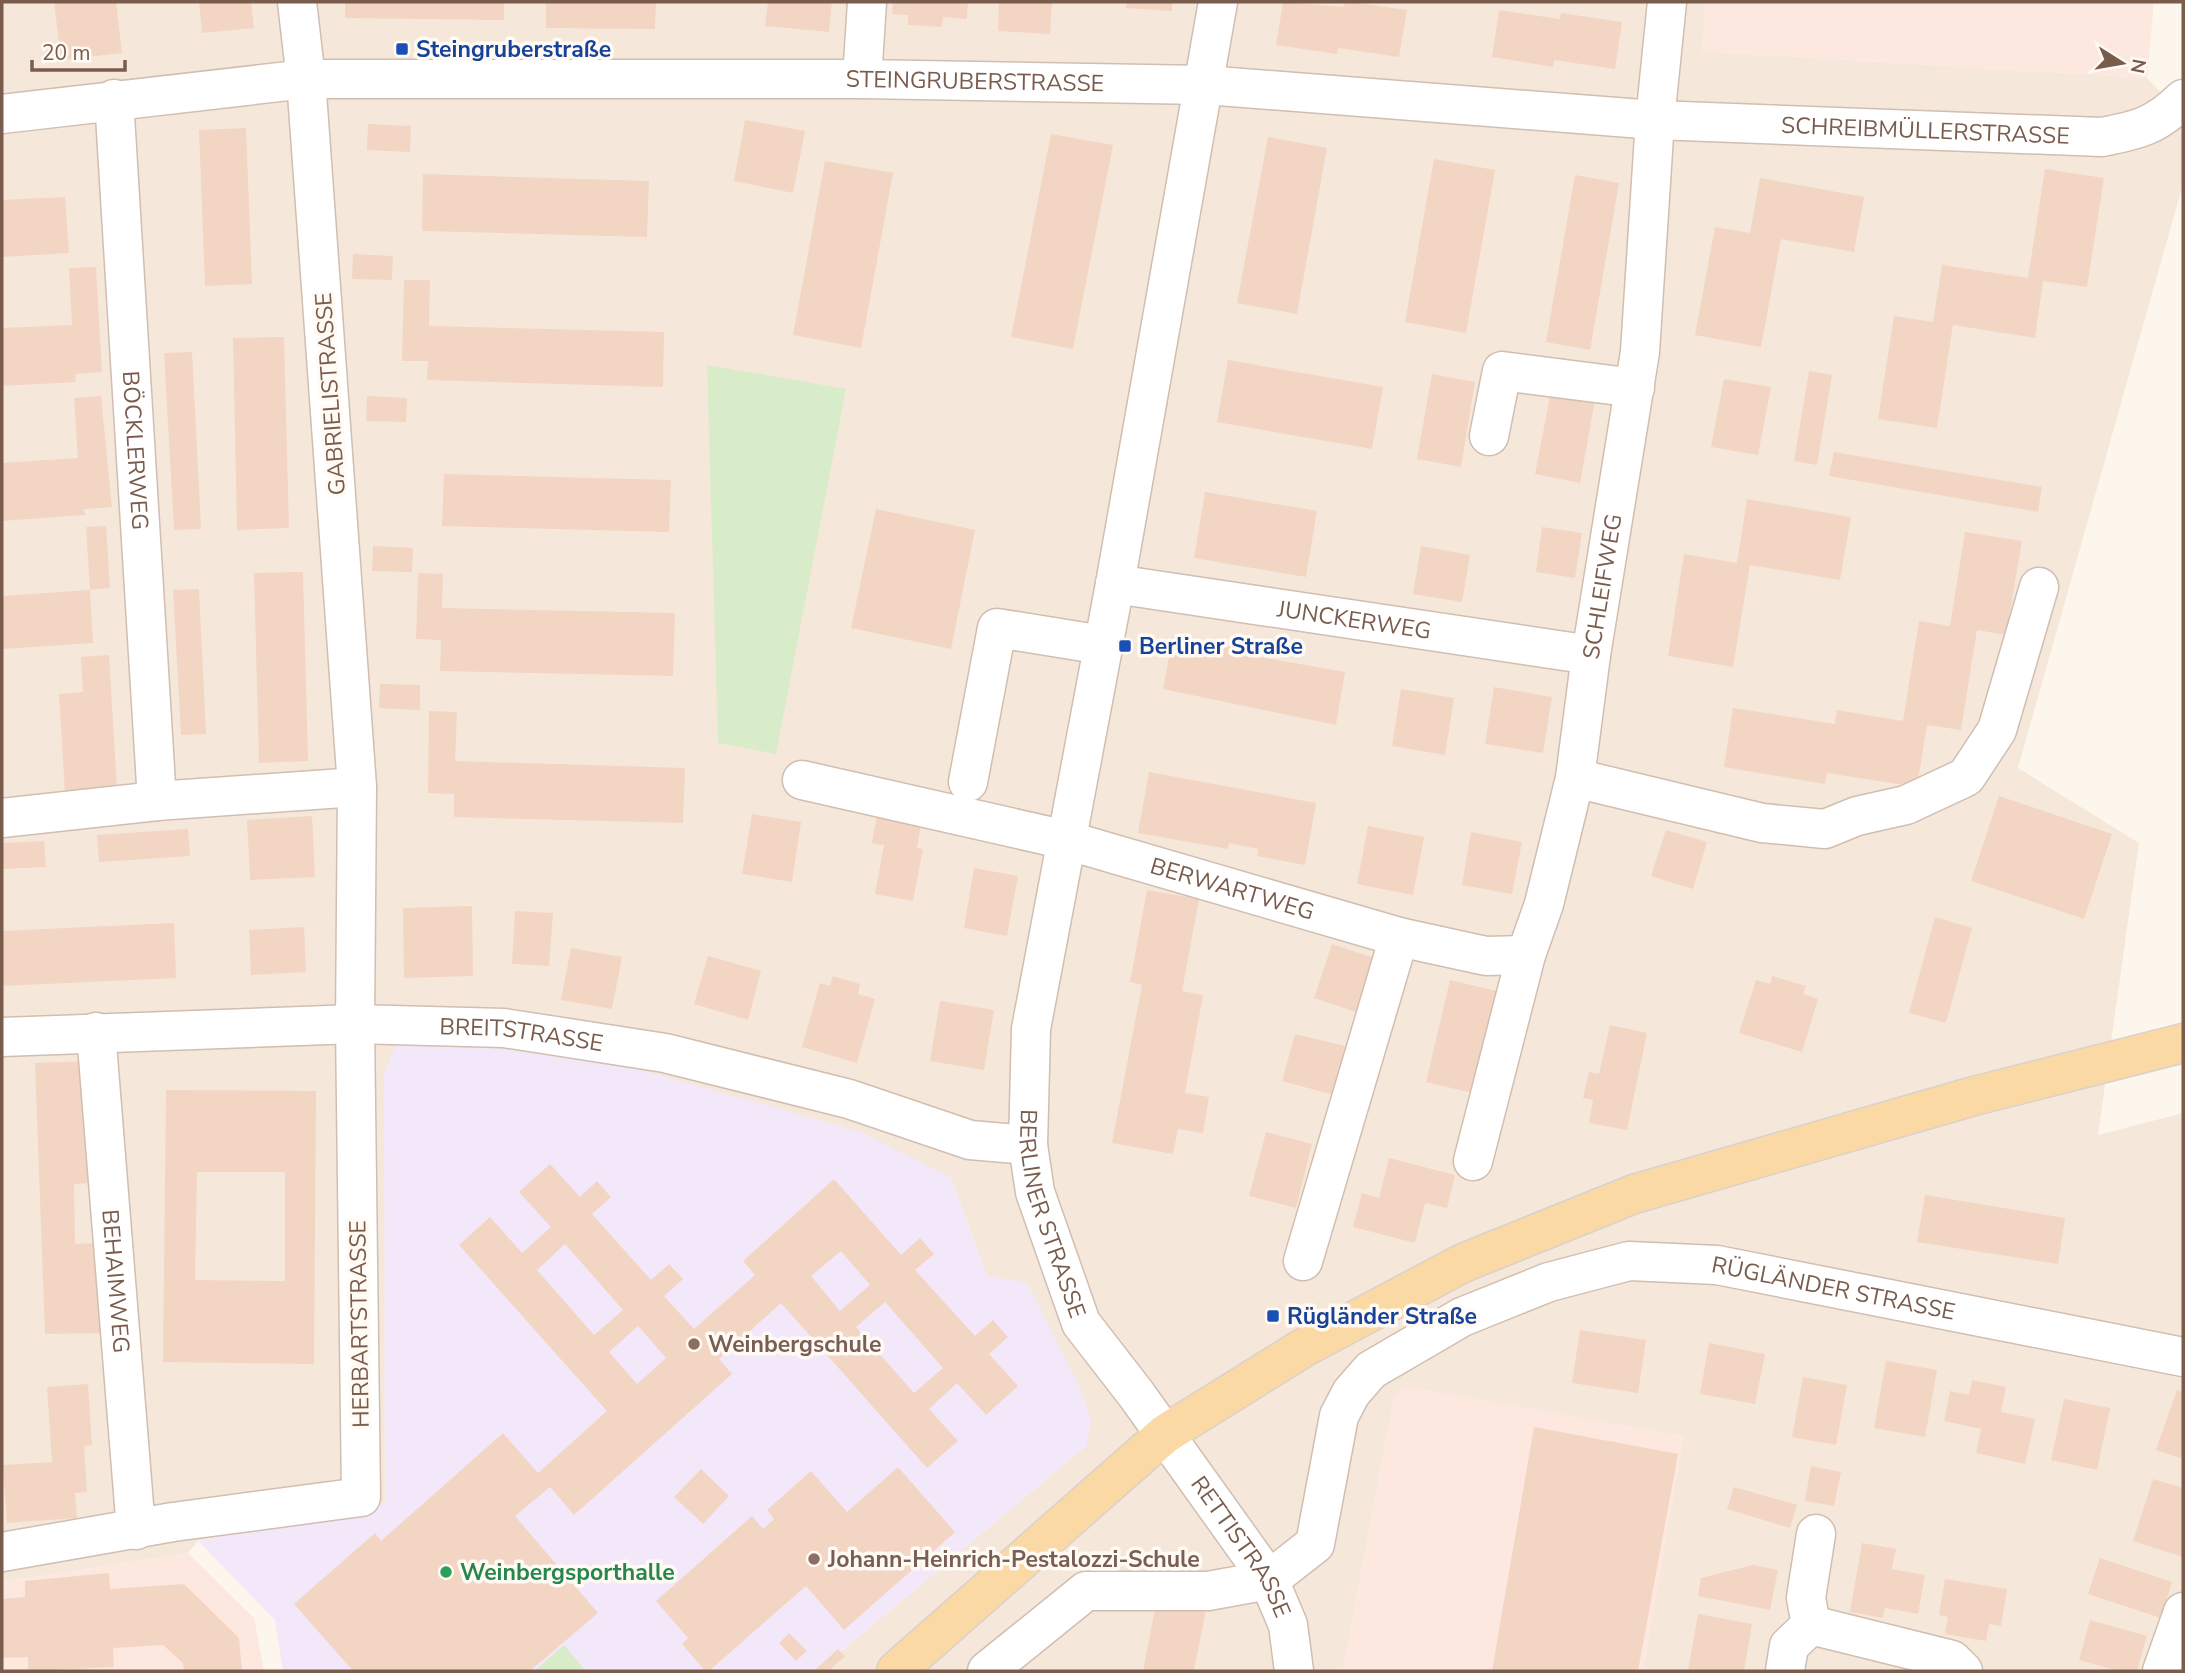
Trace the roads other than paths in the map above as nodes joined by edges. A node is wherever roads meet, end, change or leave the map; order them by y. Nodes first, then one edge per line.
1 (297, 2) edge
2 (867, 2) edge
3 (1218, 2) edge
4 (1667, 2) edge
5 (306, 79) junction
6 (862, 79) junction
7 (1205, 85) junction
8 (114, 99) junction
9 (2183, 99) edge
10 (2, 108) edge
11 (2, 114) edge
12 (1655, 120) junction
13 (1635, 388) junction
14 (1489, 436) dead end
15 (1115, 584) junction
16 (2039, 587) dead end
17 (1103, 645) junction
18 (1591, 655) junction
19 (1575, 778) junction
20 (802, 780) dead end
21 (968, 782) dead end
22 (357, 787) junction
23 (157, 801) junction
24 (2, 818) edge
25 (1066, 840) junction
26 (1399, 937) junction
27 (1526, 955) junction
28 (355, 1024) junction
29 (96, 1032) junction
30 (2, 1037) edge
31 (2183, 1044) edge
32 (1028, 1145) junction
33 (1473, 1161) dead end
34 (1303, 1261) dead end
35 (2183, 1357) edge
36 (1165, 1434) junction
37 (136, 1530) junction
38 (1816, 1534) dead end
39 (2, 1552) edge
40 (1269, 1580) junction
41 (2183, 1612) edge
42 (1811, 1625) junction
43 (897, 1671) edge
44 (986, 1671) edge
45 (1294, 1671) edge
46 (1784, 1671) edge
47 (1963, 1671) edge
48 (2162, 1671) edge

1 - 5 street, GABRIELISTRASSE
2 - 6 street
3 - 7 street, BERLINER STRASSE
4 - 12 street, SCHLEIFWEG
5 - 6 street, STEINGRUBERSTRASSE
5 - 8 street, STEINGRUBERSTRASSE
5 - 22 street, GABRIELISTRASSE
6 - 7 street, STEINGRUBERSTRASSE
7 - 12 street, STEINGRUBERSTRASSE
7 - 15 street, BERLINER STRASSE
8 - 11 street, STEINGRUBERSTRASSE
8 - 23 street, BÖCKLERWEG
9 - 12 street, SCHREIBMÜLLERSTRASSE
10 - 11 street
12 - 13 street, SCHLEIFWEG
13 - 14 street
13 - 18 street, SCHLEIFWEG
15 - 17 street, BERLINER STRASSE
15 - 18 street, JUNCKERWEG
16 - 19 street
17 - 21 street
17 - 25 street, BERLINER STRASSE
18 - 19 street, SCHLEIFWEG
19 - 27 street, SCHLEIFWEG
20 - 25 street
22 - 23 street
22 - 28 street, HERBARTSTRASSE
23 - 24 street
25 - 26 street, BERWARTWEG
25 - 32 street, BERLINER STRASSE
26 - 27 street, BERWARTWEG
26 - 34 street
27 - 33 street, SCHLEIFWEG
28 - 29 street, BREITSTRASSE
28 - 32 street, BREITSTRASSE
28 - 37 street, HERBARTSTRASSE
29 - 30 street, BREITSTRASSE
29 - 37 street, BEHAIMWEG
31 - 36 main road
32 - 36 street, BERLINER STRASSE
35 - 40 street, RÜGLÄNDER STRASSE
36 - 40 street, RETTISTRASSE
36 - 43 main road
37 - 39 street, HERBARTSTRASSE
38 - 42 street
40 - 44 street
40 - 45 street, RETTISTRASSE
41 - 48 street
42 - 46 street
42 - 47 street

